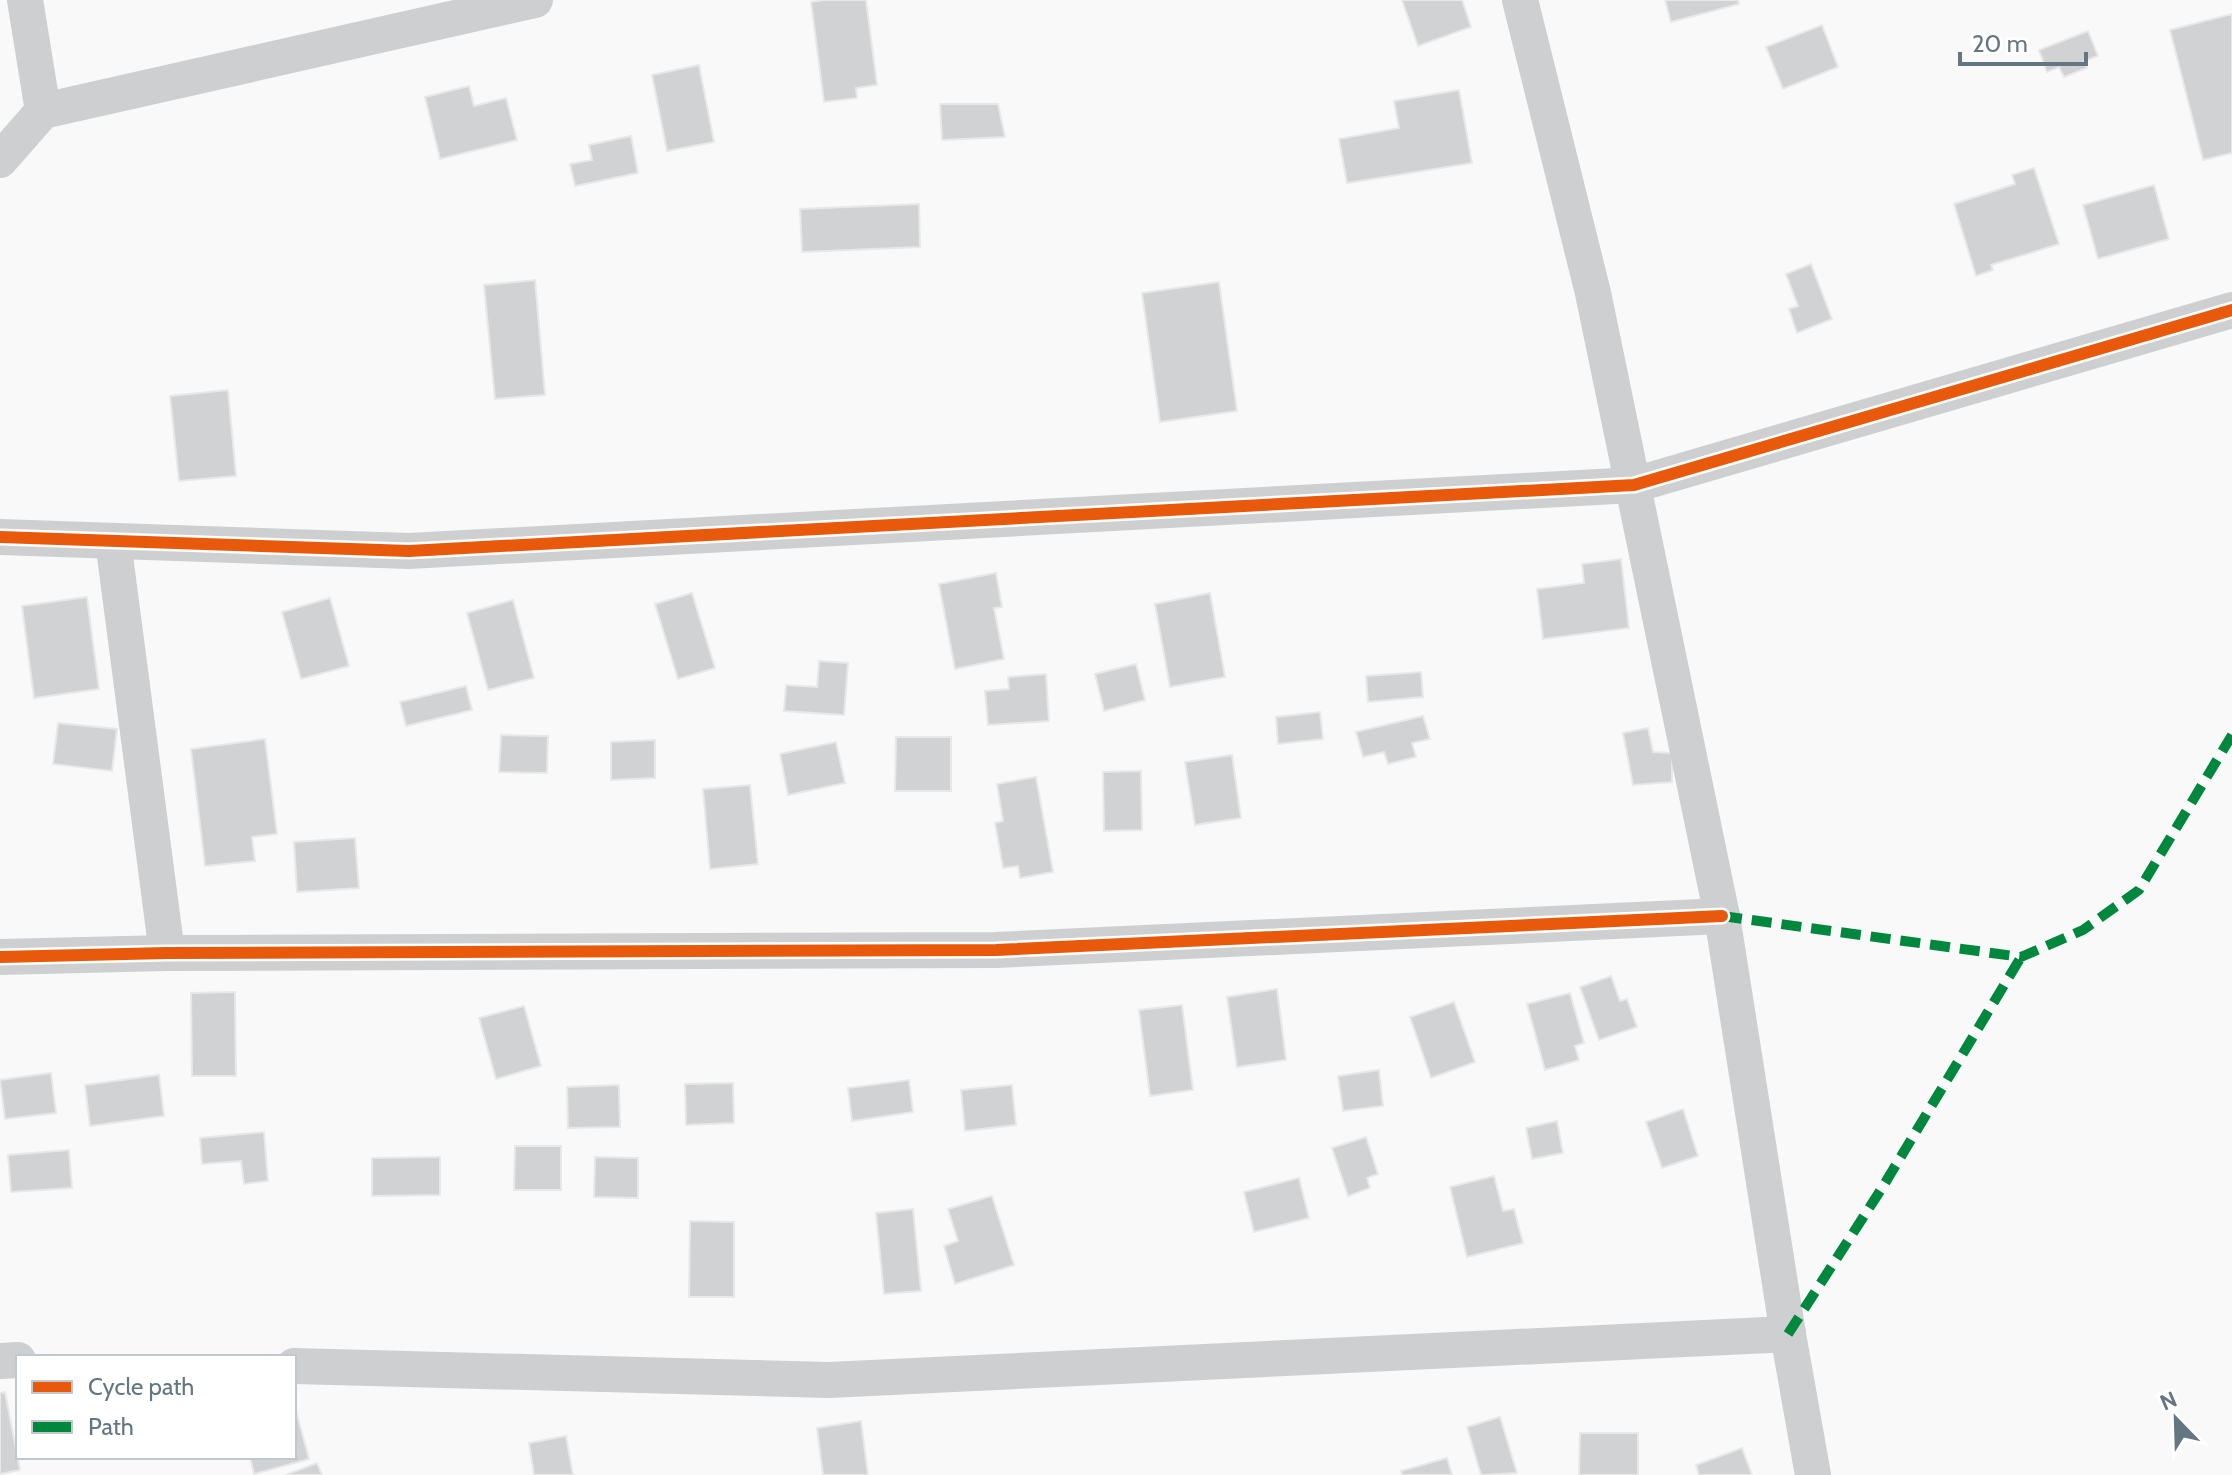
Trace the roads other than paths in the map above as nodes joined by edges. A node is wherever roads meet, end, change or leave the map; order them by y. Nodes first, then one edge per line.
1 (25, 0) edge
2 (535, 0) edge
3 (1520, 0) edge
4 (43, 111) junction
5 (0, 160) edge
6 (2232, 310) edge
7 (1634, 485) junction
8 (0, 537) edge
9 (113, 541) junction
10 (1722, 916) junction
11 (167, 953) junction
12 (0, 957) edge
13 (1788, 1334) junction
14 (296, 1366) edge
15 (1813, 1475) edge

1 - 4 street
2 - 4 street
3 - 7 street
4 - 5 street
6 - 7 street
7 - 9 street
7 - 10 street
8 - 9 street
9 - 11 street
10 - 11 street
10 - 13 street
11 - 12 street
13 - 14 street
13 - 15 street

